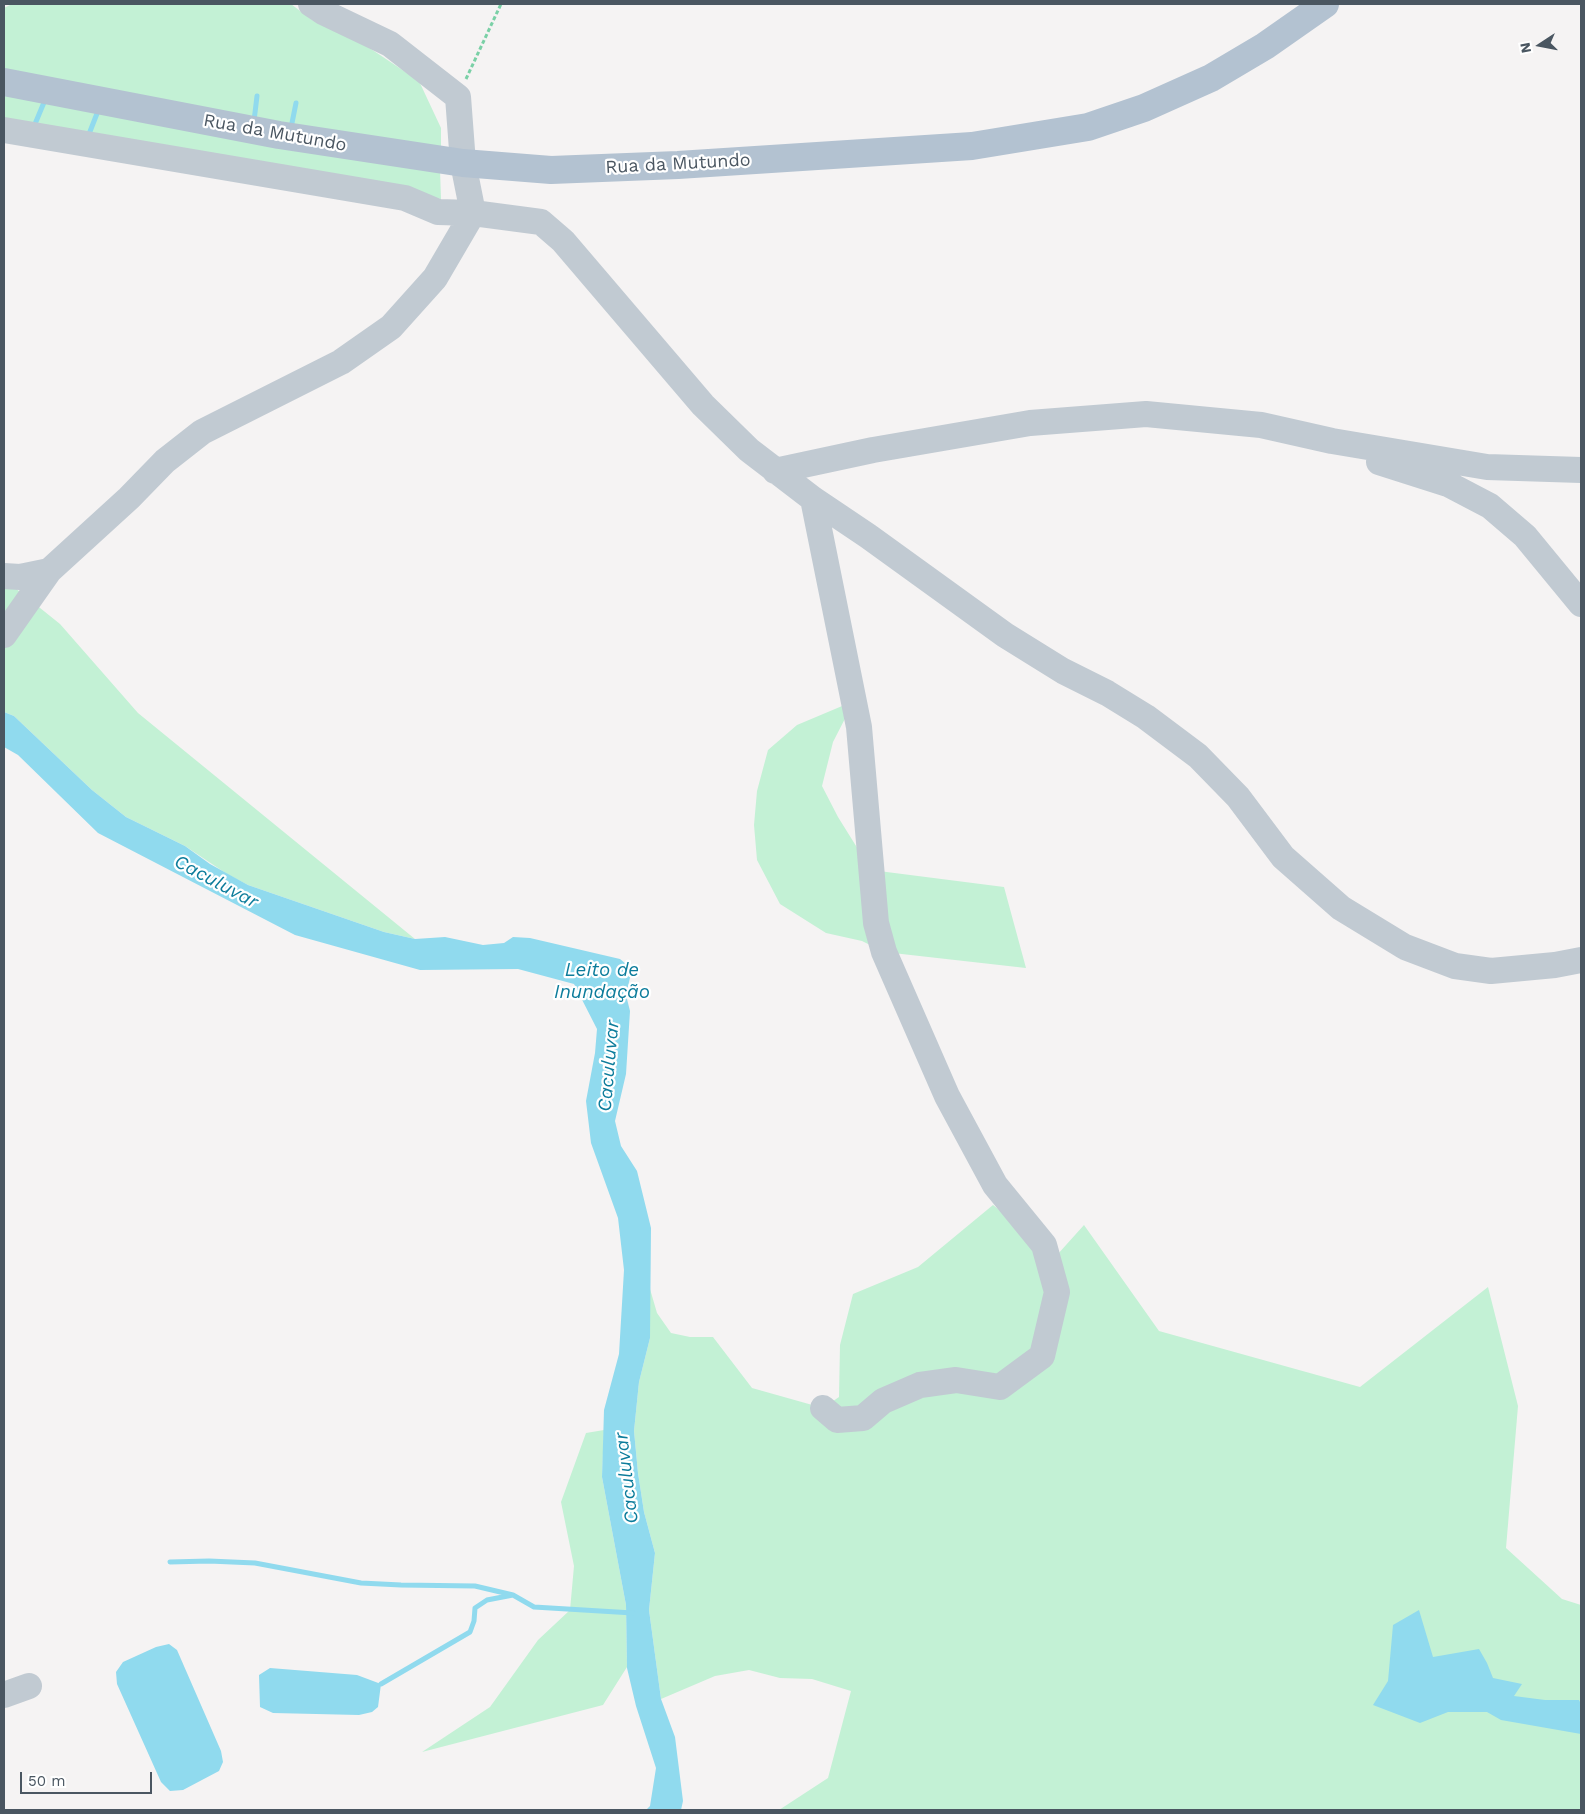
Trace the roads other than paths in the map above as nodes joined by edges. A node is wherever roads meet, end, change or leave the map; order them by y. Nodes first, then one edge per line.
1 (311, 4) edge
2 (1325, 4) edge
3 (4, 82) edge
4 (4, 130) edge
5 (464, 163) junction
6 (473, 213) junction
7 (1332, 441) junction
8 (1581, 470) edge
9 (775, 471) junction
10 (813, 499) junction
11 (49, 571) junction
12 (4, 576) edge
13 (1581, 604) edge
14 (4, 635) edge
15 (1581, 960) edge
16 (823, 1408) dead end
17 (29, 1686) dead end
18 (4, 1695) edge

1 - 5 street
2 - 5 main road, Rua da Mutundo
3 - 5 main road, Rua da Mutundo
4 - 6 street
5 - 6 street
6 - 9 street
6 - 11 street
7 - 8 street
7 - 9 street
7 - 13 street
9 - 10 street
10 - 15 street
10 - 16 street
11 - 12 street
11 - 14 street
17 - 18 street

